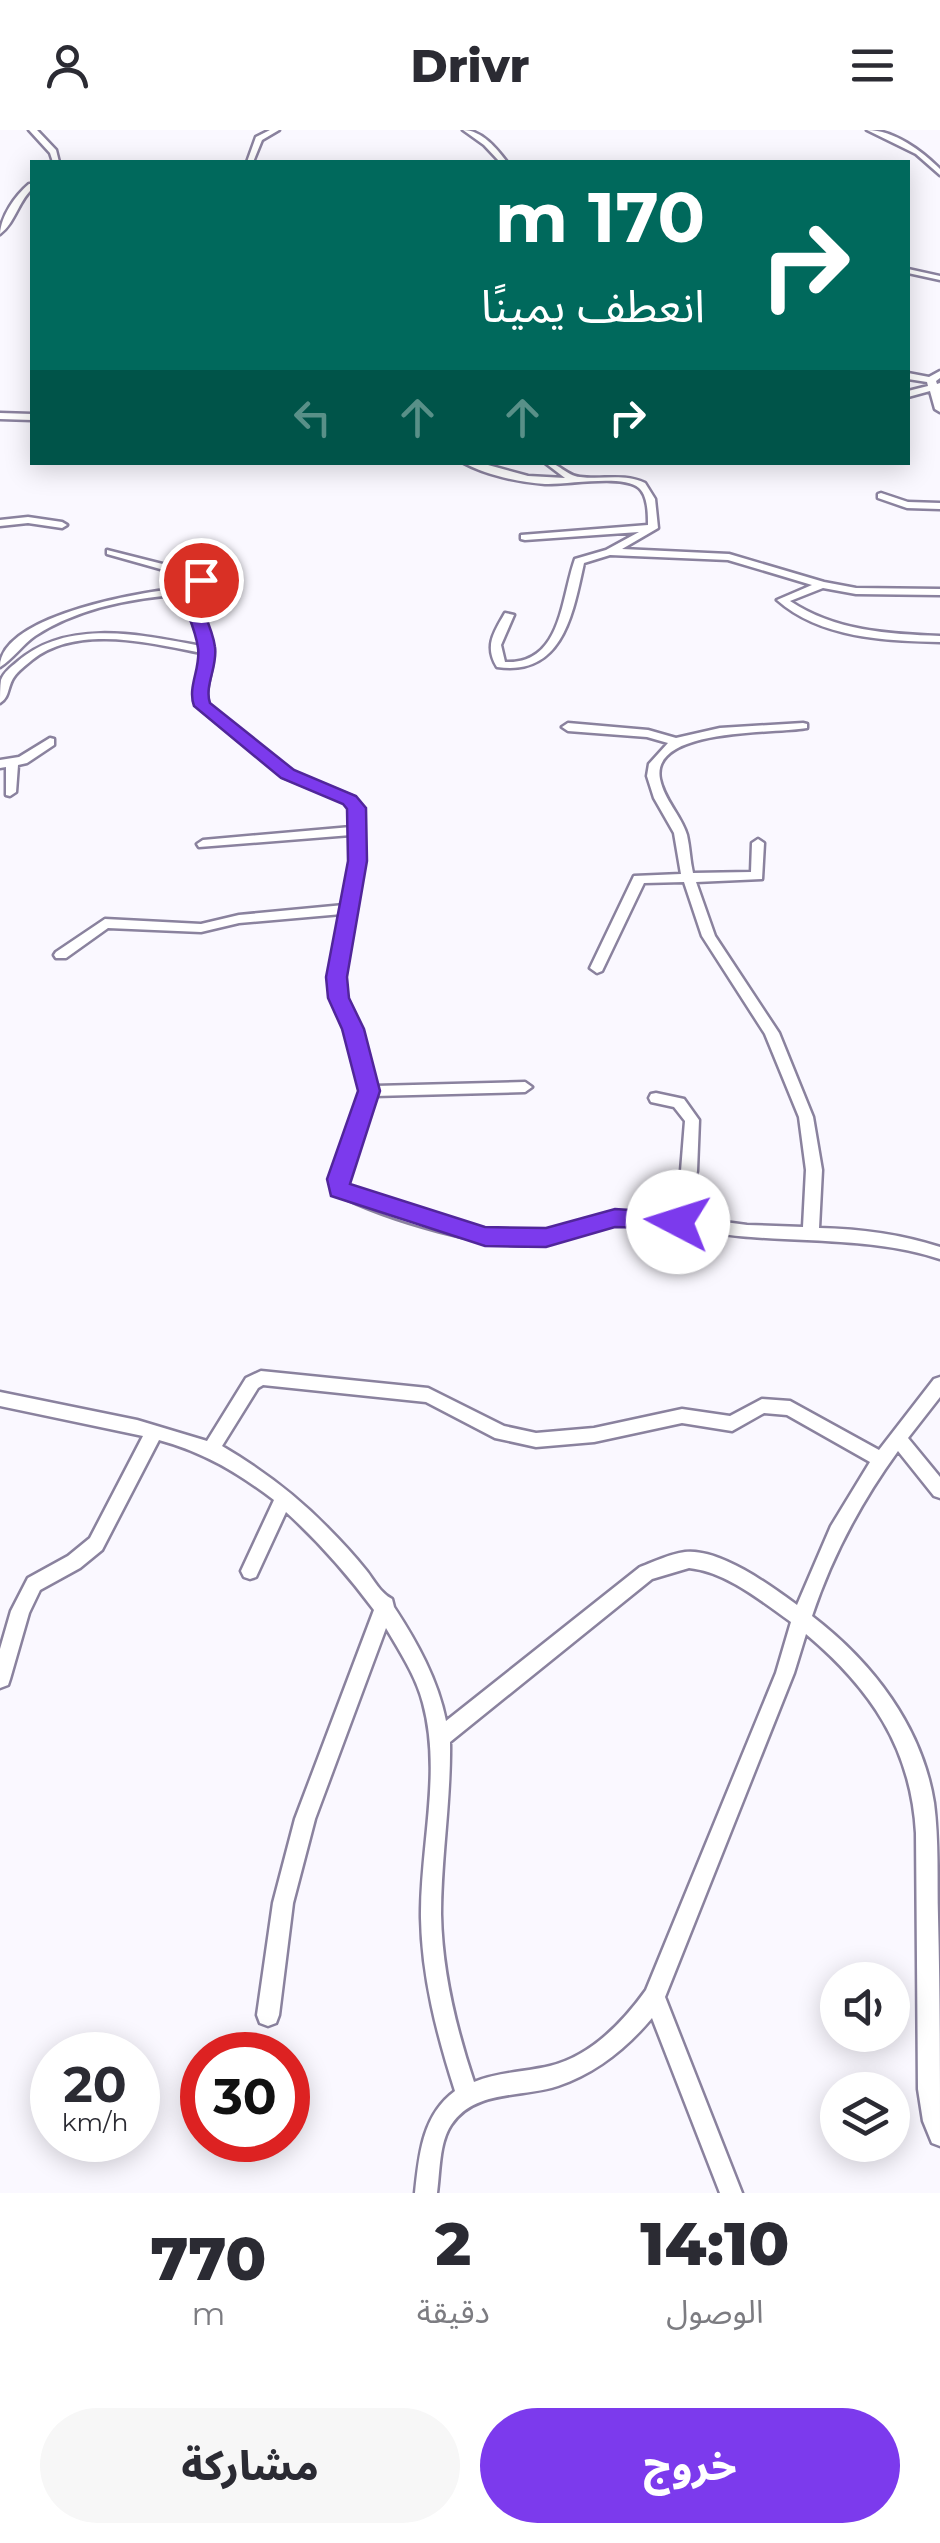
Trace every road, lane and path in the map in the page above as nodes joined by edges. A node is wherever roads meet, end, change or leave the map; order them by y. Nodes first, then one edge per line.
1 (33, 130) edge
2 (276, 130) edge
3 (467, 130) edge
4 (871, 130) edge
5 (56, 160) edge
6 (251, 160) edge
7 (502, 160) edge
8 (940, 172) edge
9 (30, 188) edge
10 (0, 229) edge
11 (910, 271) edge
12 (940, 278) edge
13 (910, 376) edge
14 (936, 382) edge
15 (910, 393) edge
16 (940, 409) edge
17 (0, 416) edge
18 (30, 418) edge
19 (475, 465) edge
20 (552, 465) edge
21 (578, 482) junction
22 (881, 496) dead end
23 (940, 506) edge
24 (0, 523) edge
25 (62, 525) dead end
26 (653, 528) junction
27 (525, 538) dead end
28 (112, 552) dead end
29 (610, 552) junction
30 (822, 586) junction
31 (196, 590) junction
32 (940, 592) edge
33 (509, 614) dead end
34 (940, 639) edge
35 (207, 651) junction
36 (0, 664) edge
37 (0, 700) edge
38 (804, 726) dead end
39 (568, 727) dead end
40 (50, 742) dead end
41 (676, 742) junction
42 (6, 764) edge
43 (10, 792) dead end
44 (356, 831) junction
45 (203, 844) dead end
46 (758, 844) dead end
47 (690, 878) junction
48 (348, 909) junction
49 (61, 955) dead end
50 (597, 968) dead end
51 (524, 1087) dead end
52 (369, 1091) junction
53 (656, 1098) dead end
54 (678, 1222) junction
55 (811, 1232) junction
56 (940, 1253) edge
57 (940, 1384) edge
58 (0, 1399) edge
59 (154, 1434) junction
60 (899, 1440) junction
61 (210, 1450) junction
62 (882, 1460) junction
63 (940, 1490) edge
64 (284, 1497) junction
65 (250, 1571) dead end
66 (385, 1605) junction
67 (800, 1617) junction
68 (1, 1679) edge
69 (440, 1738) junction
70 (931, 1790) edge
71 (654, 1996) junction
72 (268, 2016) dead end
73 (466, 2092) junction
74 (940, 2135) edge
75 (426, 2193) edge
76 (731, 2193) edge

1 - 5 street
2 - 6 street
3 - 7 street
4 - 8 street
9 - 10 street
11 - 12 street
13 - 14 street
14 - 15 street
14 - 16 street
17 - 18 street
19 - 21 street
20 - 21 street
21 - 26 street
22 - 23 street
24 - 25 street
26 - 27 street
26 - 29 street
28 - 31 street
29 - 30 street
29 - 33 street
30 - 32 street
30 - 34 street
31 - 35 street
31 - 36 street
35 - 37 street
35 - 44 street
38 - 41 street
39 - 41 street
40 - 42 street
41 - 47 street
42 - 43 street
44 - 45 street
44 - 48 street
46 - 47 street
47 - 50 street
47 - 55 street
48 - 49 street
48 - 52 street
51 - 52 street
52 - 54 street
53 - 54 street
54 - 55 street
55 - 56 street
57 - 60 street
58 - 59 street
59 - 61 street
59 - 68 street
60 - 62 street
60 - 63 street
61 - 62 street
61 - 64 street
62 - 67 street
64 - 65 street
64 - 66 street
66 - 69 street
66 - 72 street
67 - 69 street
67 - 70 street
67 - 71 street
69 - 73 street
70 - 74 street
71 - 73 street
71 - 76 street
73 - 75 street

